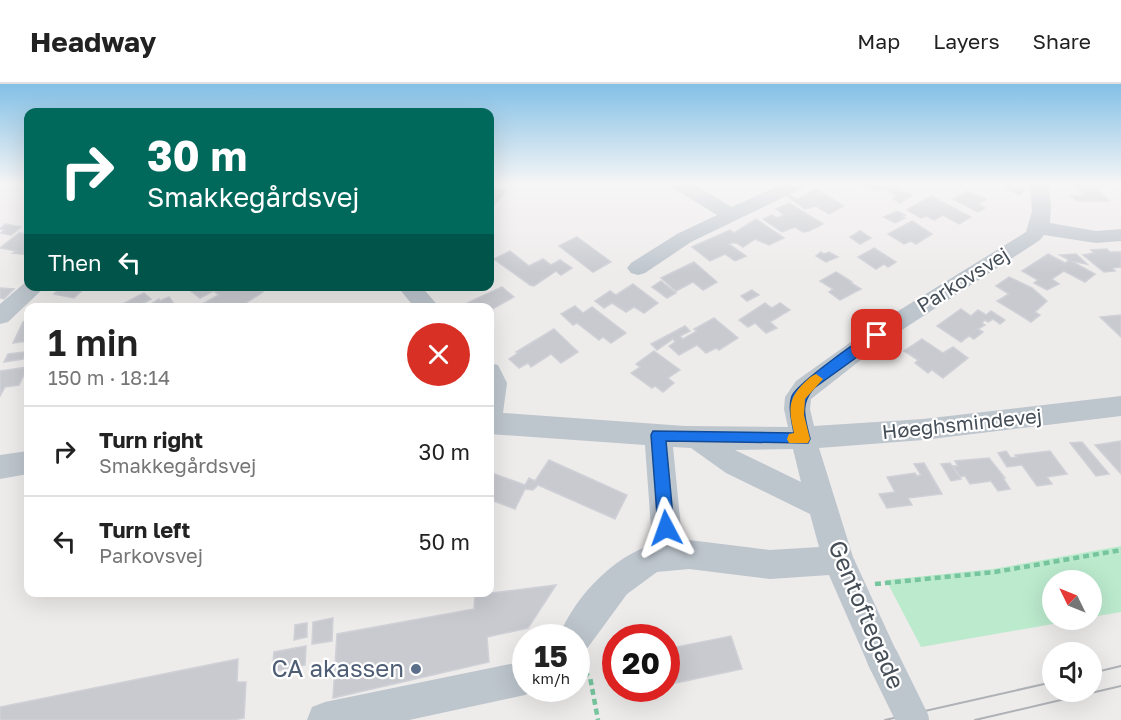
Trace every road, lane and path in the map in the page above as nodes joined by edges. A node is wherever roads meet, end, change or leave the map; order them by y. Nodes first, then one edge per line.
1 (731, 214) edge
2 (1043, 214) edge
3 (1040, 228) junction
4 (1121, 235) edge
5 (638, 268) dead end
6 (29, 291) edge
7 (413, 291) edge
8 (424, 303) edge
9 (0, 316) edge
10 (1121, 406) edge
11 (494, 423) edge
12 (658, 435) junction
13 (697, 438) junction
14 (803, 439) junction
15 (24, 464) edge
16 (0, 467) edge
17 (823, 506) junction
18 (666, 528) dead end
19 (1121, 550) edge
20 (844, 572) junction
21 (585, 624) edge
22 (590, 677) edge
23 (512, 681) edge
24 (325, 720) edge
25 (598, 720) edge
26 (913, 720) edge

1 - 5 street
2 - 3 street
3 - 4 street
3 - 14 street, Parkovsvej
6 - 9 street
7 - 8 street
10 - 14 street, Høeghsmindevej
11 - 12 street, Høeghsmindevej
12 - 13 street, Høeghsmindevej
12 - 18 street
13 - 14 street, Høeghsmindevej
13 - 17 street
14 - 17 street, Gentoftegade
15 - 16 street
17 - 20 street, Gentoftegade
19 - 20 path
20 - 21 street
20 - 26 street, Gentoftegade, bridge
22 - 25 path
23 - 24 street

